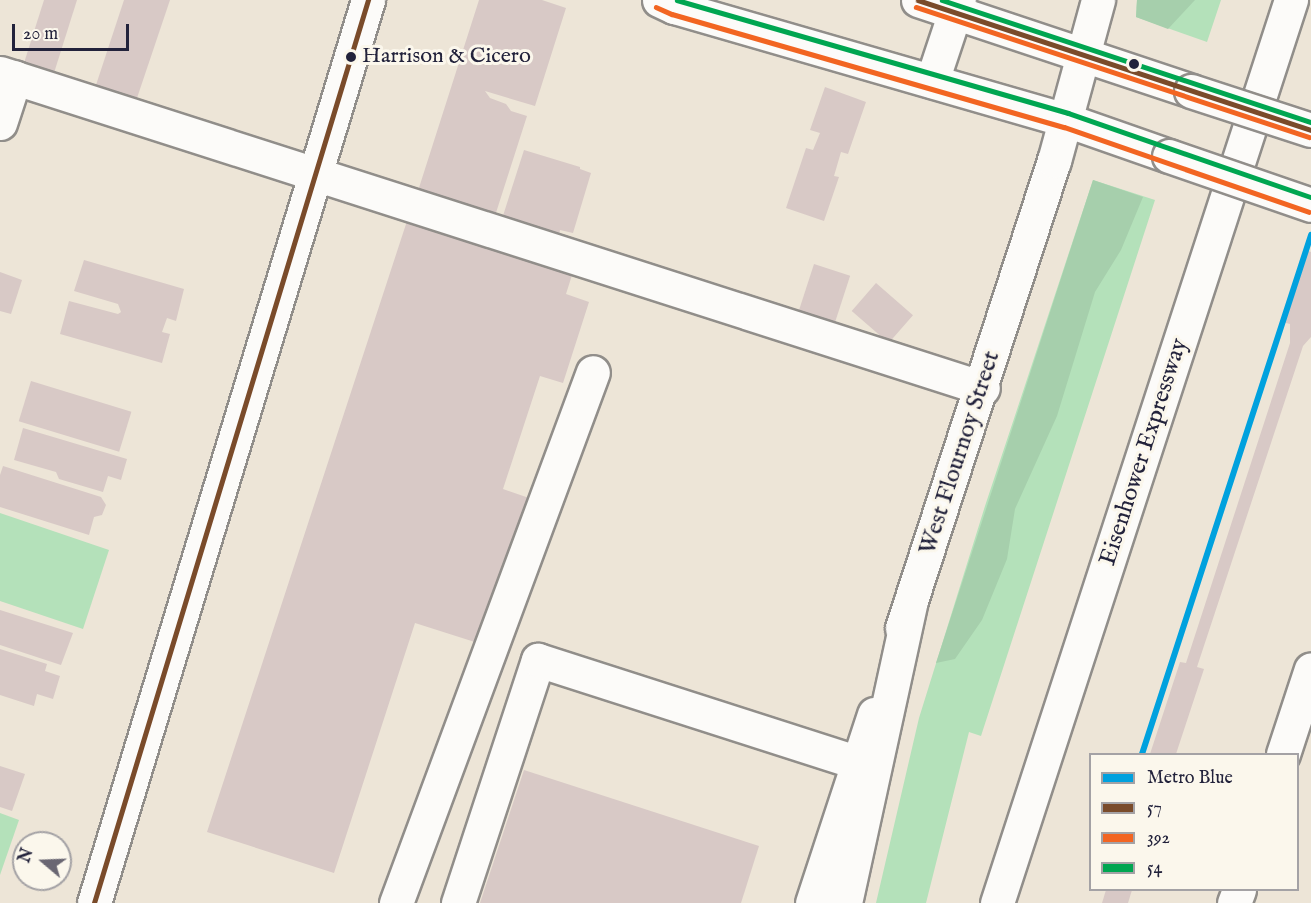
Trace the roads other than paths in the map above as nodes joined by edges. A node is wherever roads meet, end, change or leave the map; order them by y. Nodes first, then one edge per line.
1 (368, 0) edge
2 (660, 0) edge
3 (918, 0) edge
4 (1098, 0) edge
5 (1291, 0) edge
6 (957, 6) edge
7 (1084, 56) junction
8 (7, 75) edge
9 (932, 81) junction
10 (1066, 120) junction
11 (0, 123) edge
12 (1311, 130) edge
13 (317, 173) junction
14 (1311, 205) edge
15 (593, 372) dead end
16 (982, 387) junction
17 (911, 601) junction
18 (1311, 669) edge
19 (1283, 753) edge
20 (858, 763) junction
21 (94, 903) edge
22 (396, 903) edge
23 (458, 903) edge
24 (812, 903) edge
25 (845, 903) edge
26 (997, 903) edge

1 - 13 main road
2 - 9 main road
3 - 6 main road
4 - 7 main road, West Flournoy Street
5 - 26 main road, Eisenhower Expressway
6 - 7 main road
6 - 9 main road
7 - 10 main road, West Flournoy Street
7 - 12 main road, bridge
8 - 11 main road
8 - 13 main road
9 - 10 main road
10 - 14 main road, bridge
10 - 16 main road, West Flournoy Street
13 - 16 main road
13 - 21 main road
15 - 22 main road
16 - 17 main road, West Flournoy Street
17 - 20 main road, West Flournoy Street
17 - 25 main road
18 - 19 main road
20 - 23 main road
20 - 24 main road, West Flournoy Street

